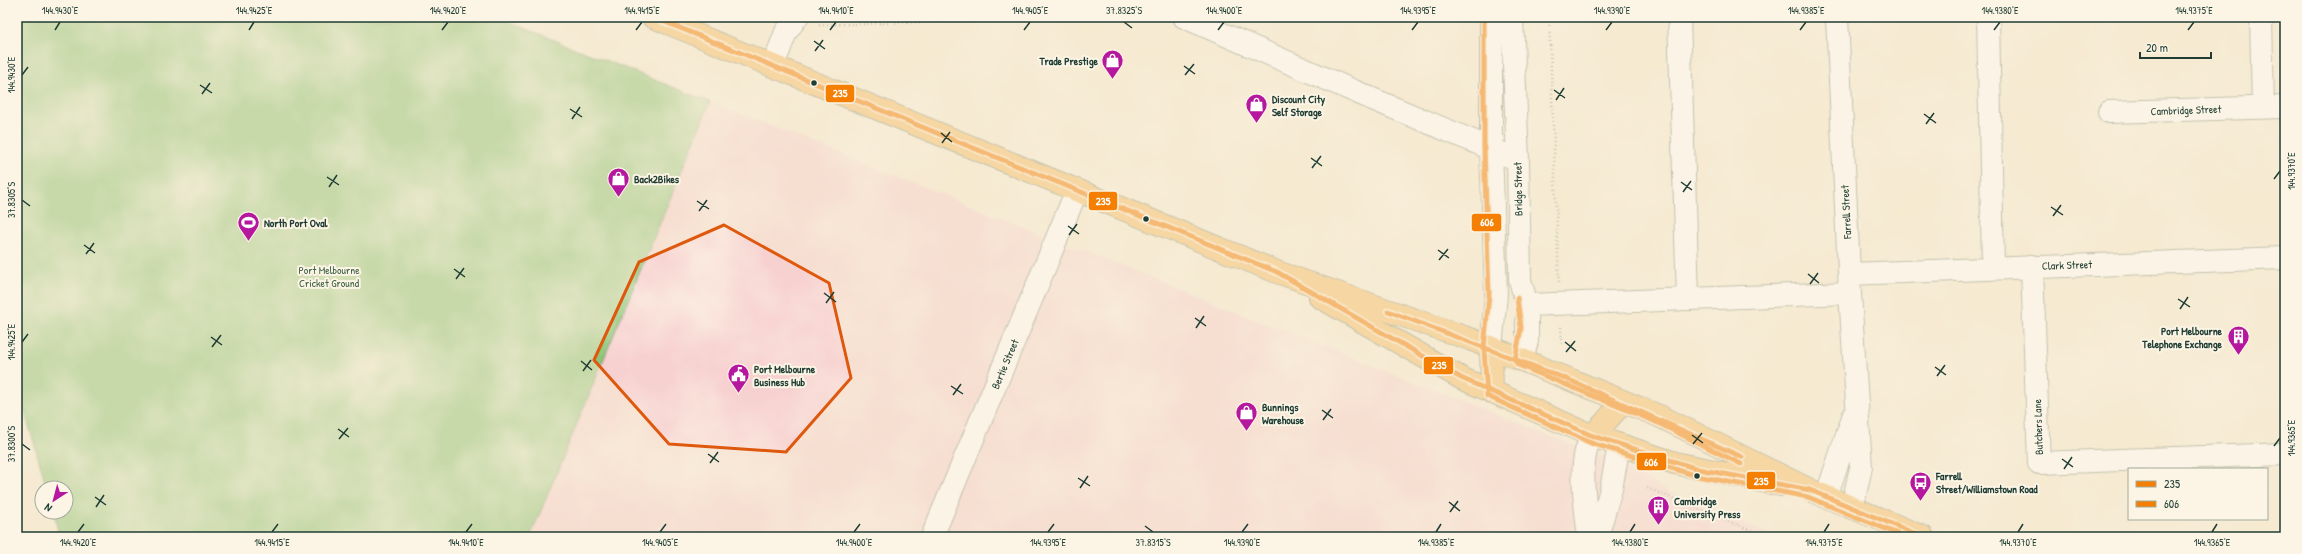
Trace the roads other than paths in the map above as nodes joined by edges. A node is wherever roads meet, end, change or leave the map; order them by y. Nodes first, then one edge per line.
1 (652, 17) edge
2 (1184, 17) edge
3 (1491, 17) edge
4 (1512, 17) edge
5 (1679, 17) edge
6 (1837, 17) edge
7 (1988, 17) edge
8 (2261, 17) edge
9 (805, 21) edge
10 (773, 66) junction
11 (2285, 107) edge
12 (2263, 108) junction
13 (2109, 112) dead end
14 (1491, 148) junction
15 (1518, 160) junction
16 (1077, 190) junction
17 (2285, 258) edge
18 (2032, 266) junction
19 (1993, 267) junction
20 (1277, 272) junction
21 (1849, 284) junction
22 (1688, 298) junction
23 (1527, 305) junction
24 (1491, 348) junction
25 (1522, 360) junction
26 (1492, 392) junction
27 (1624, 402) junction
28 (1856, 407) junction
29 (1593, 436) junction
30 (1619, 444) junction
31 (2285, 454) edge
32 (1818, 494) junction
33 (1852, 508) junction
34 (932, 537) edge
35 (1588, 537) edge
36 (1597, 537) edge
37 (1923, 537) edge

1 - 10 main road
2 - 14 street
3 - 14 street
4 - 15 street, Bridge Street
5 - 22 street
6 - 21 street, Farrell Street
7 - 19 street
8 - 12 street
9 - 10 street
10 - 16 main road
11 - 12 street, Cambridge Street
12 - 13 street, Cambridge Street
14 - 15 street
14 - 24 street
15 - 23 street, Bridge Street
16 - 20 main road
16 - 34 street, Bertie Street
17 - 18 street, Clark Street
18 - 19 street, Clark Street
18 - 31 street, Butchers Lane
19 - 21 street, Clark Street
20 - 24 main road
20 - 26 main road
21 - 22 street, Clark Street
21 - 28 street, Farrell Street
22 - 23 street, Clark Street
23 - 25 street, Bridge Street
24 - 25 main road
24 - 26 main road
25 - 26 main road
25 - 27 main road
26 - 29 main road
27 - 29 main road
27 - 30 main road
27 - 32 main road
28 - 32 street, Farrell Street
28 - 33 street, Farrell Street
29 - 30 main road
29 - 35 street
30 - 32 main road
30 - 36 street
32 - 33 main road
33 - 37 main road

